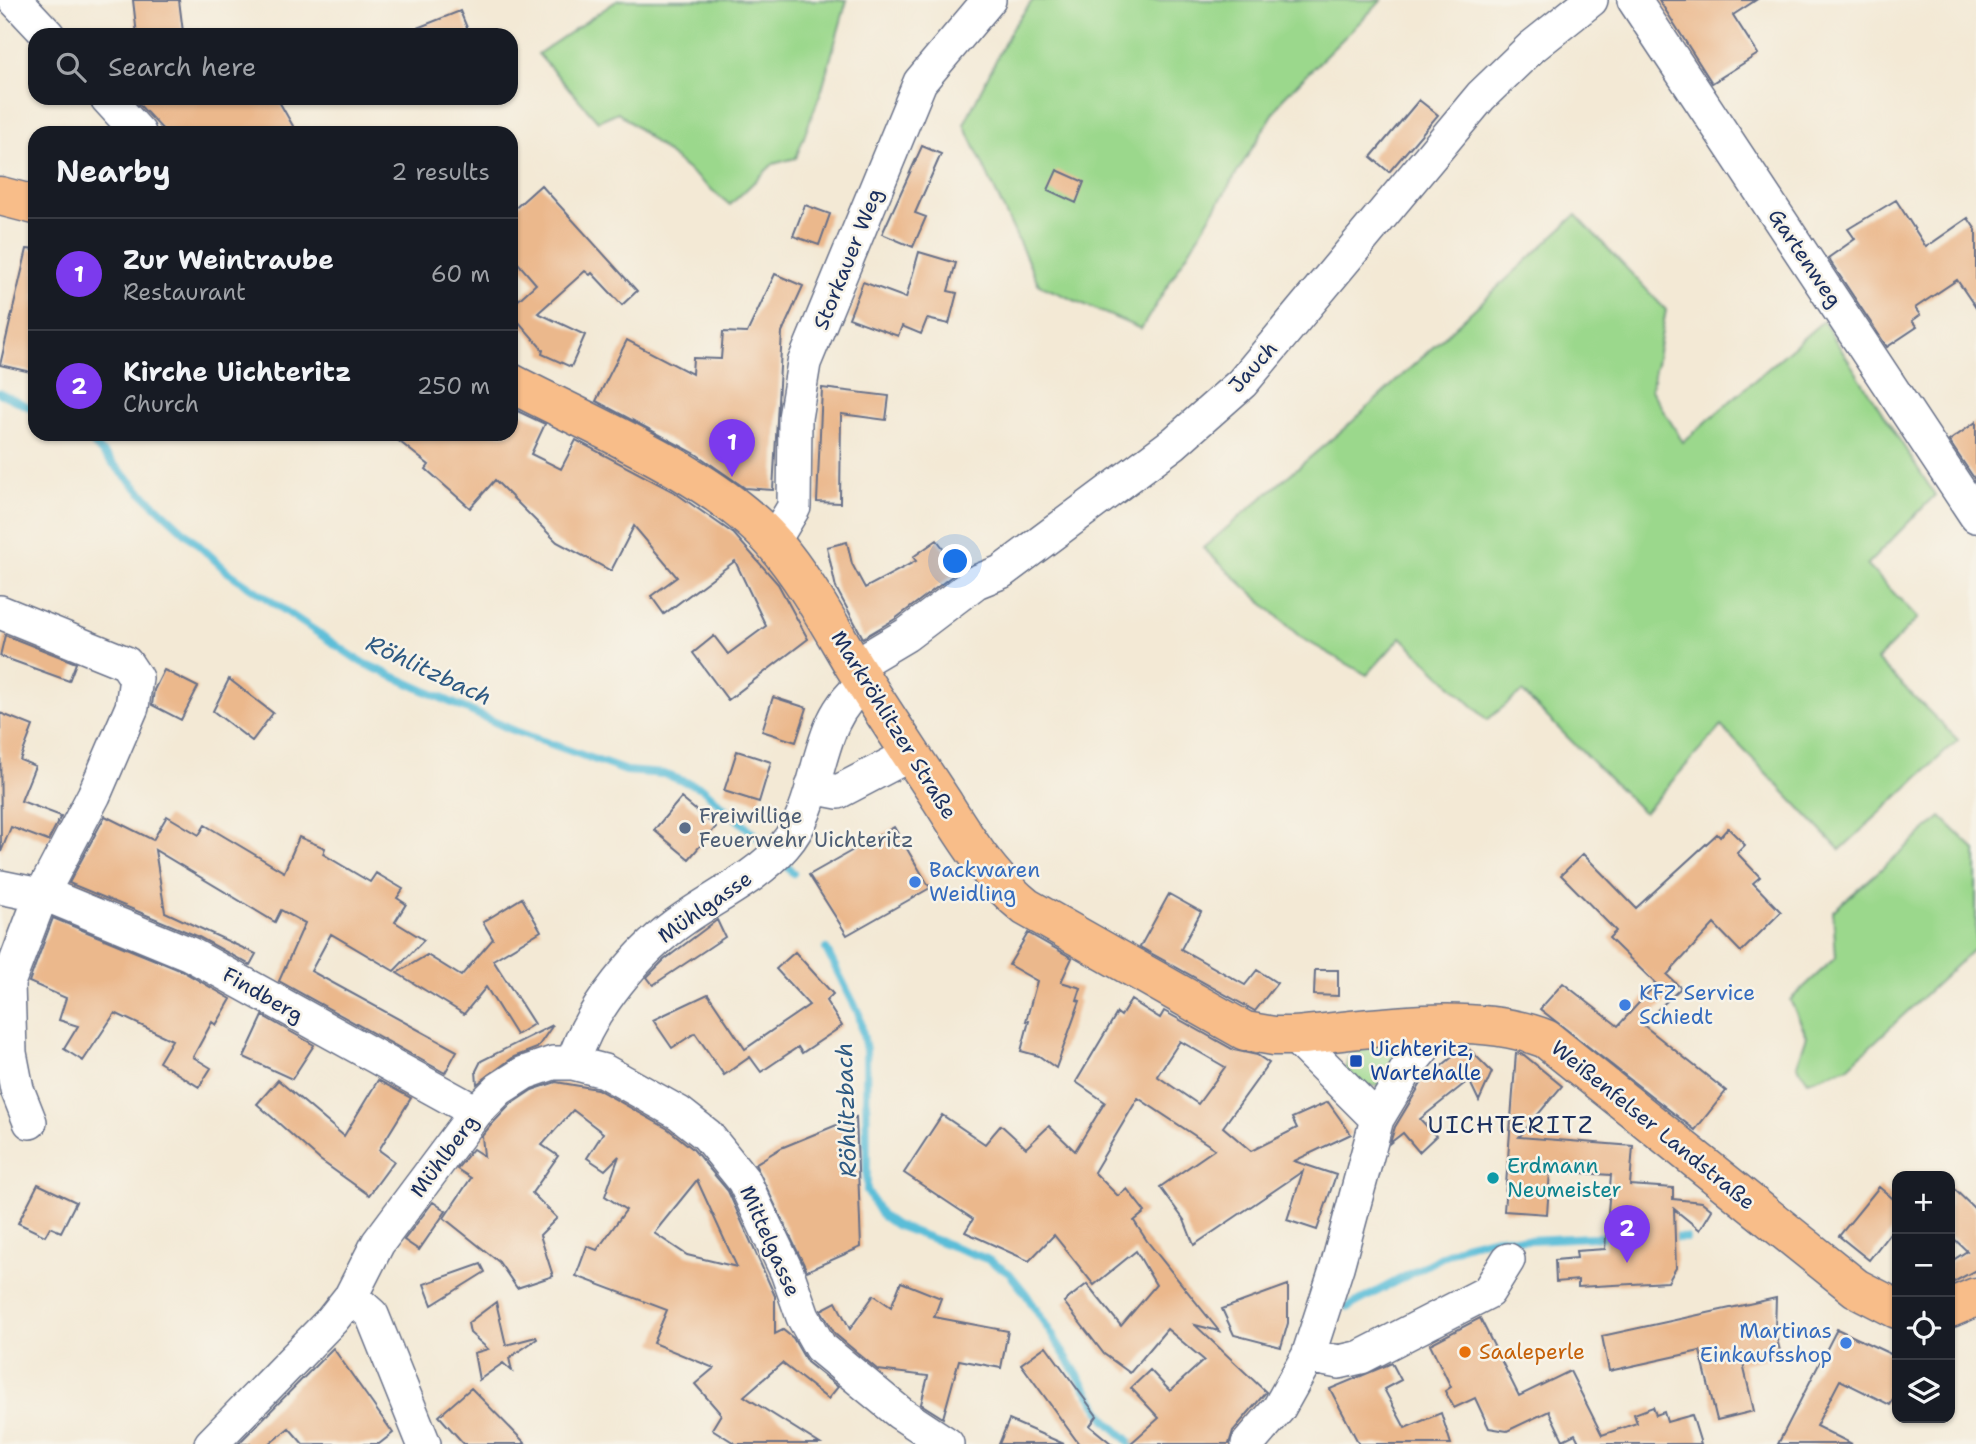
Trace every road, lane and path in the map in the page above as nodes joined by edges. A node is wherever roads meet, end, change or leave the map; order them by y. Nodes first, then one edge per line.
1 (15, 0) edge
2 (989, 0) edge
3 (1591, 0) edge
4 (1633, 0) edge
5 (41, 28) edge
6 (113, 105) edge
7 (133, 126) edge
8 (0, 196) edge
9 (28, 203) edge
10 (518, 387) edge
11 (1976, 516) edge
12 (773, 542) junction
13 (0, 612) edge
14 (860, 675) junction
15 (911, 754) junction
16 (812, 787) junction
17 (0, 887) edge
18 (41, 897) junction
19 (1435, 1025) junction
20 (1294, 1036) junction
21 (573, 1063) junction
22 (476, 1112) junction
23 (1377, 1119) junction
24 (30, 1122) dead end
25 (1508, 1259) dead end
26 (1976, 1297) edge
27 (361, 1305) junction
28 (1892, 1306) edge
29 (1955, 1306) edge
30 (1308, 1356) junction
31 (211, 1444) edge
32 (425, 1444) edge
33 (947, 1444) edge
34 (1248, 1444) edge

1 - 5 street
2 - 12 street, Storkauer Weg
3 - 14 street, Jauch
4 - 11 street, Gartenweg
6 - 7 street
8 - 9 main road
10 - 12 main road, Markröhlitzer Straße
12 - 14 main road, Markröhlitzer Straße
13 - 18 street
14 - 15 main road, Markröhlitzer Straße
14 - 16 street, Mühlgasse
15 - 16 street
15 - 20 main road, Markröhlitzer Straße
16 - 21 street, Mühlgasse
17 - 18 street, Findberg
18 - 22 street, Findberg
18 - 24 street
19 - 20 main road, Weißenfelser Landstraße
19 - 23 street
19 - 28 main road, Weißenfelser Landstraße
20 - 23 street
21 - 22 street, Mühlberg
21 - 33 street, Mittelgasse
22 - 27 street, Mühlberg
23 - 30 street
25 - 30 street
26 - 29 main road
27 - 31 street, Mühlberg
27 - 32 street
30 - 34 street

